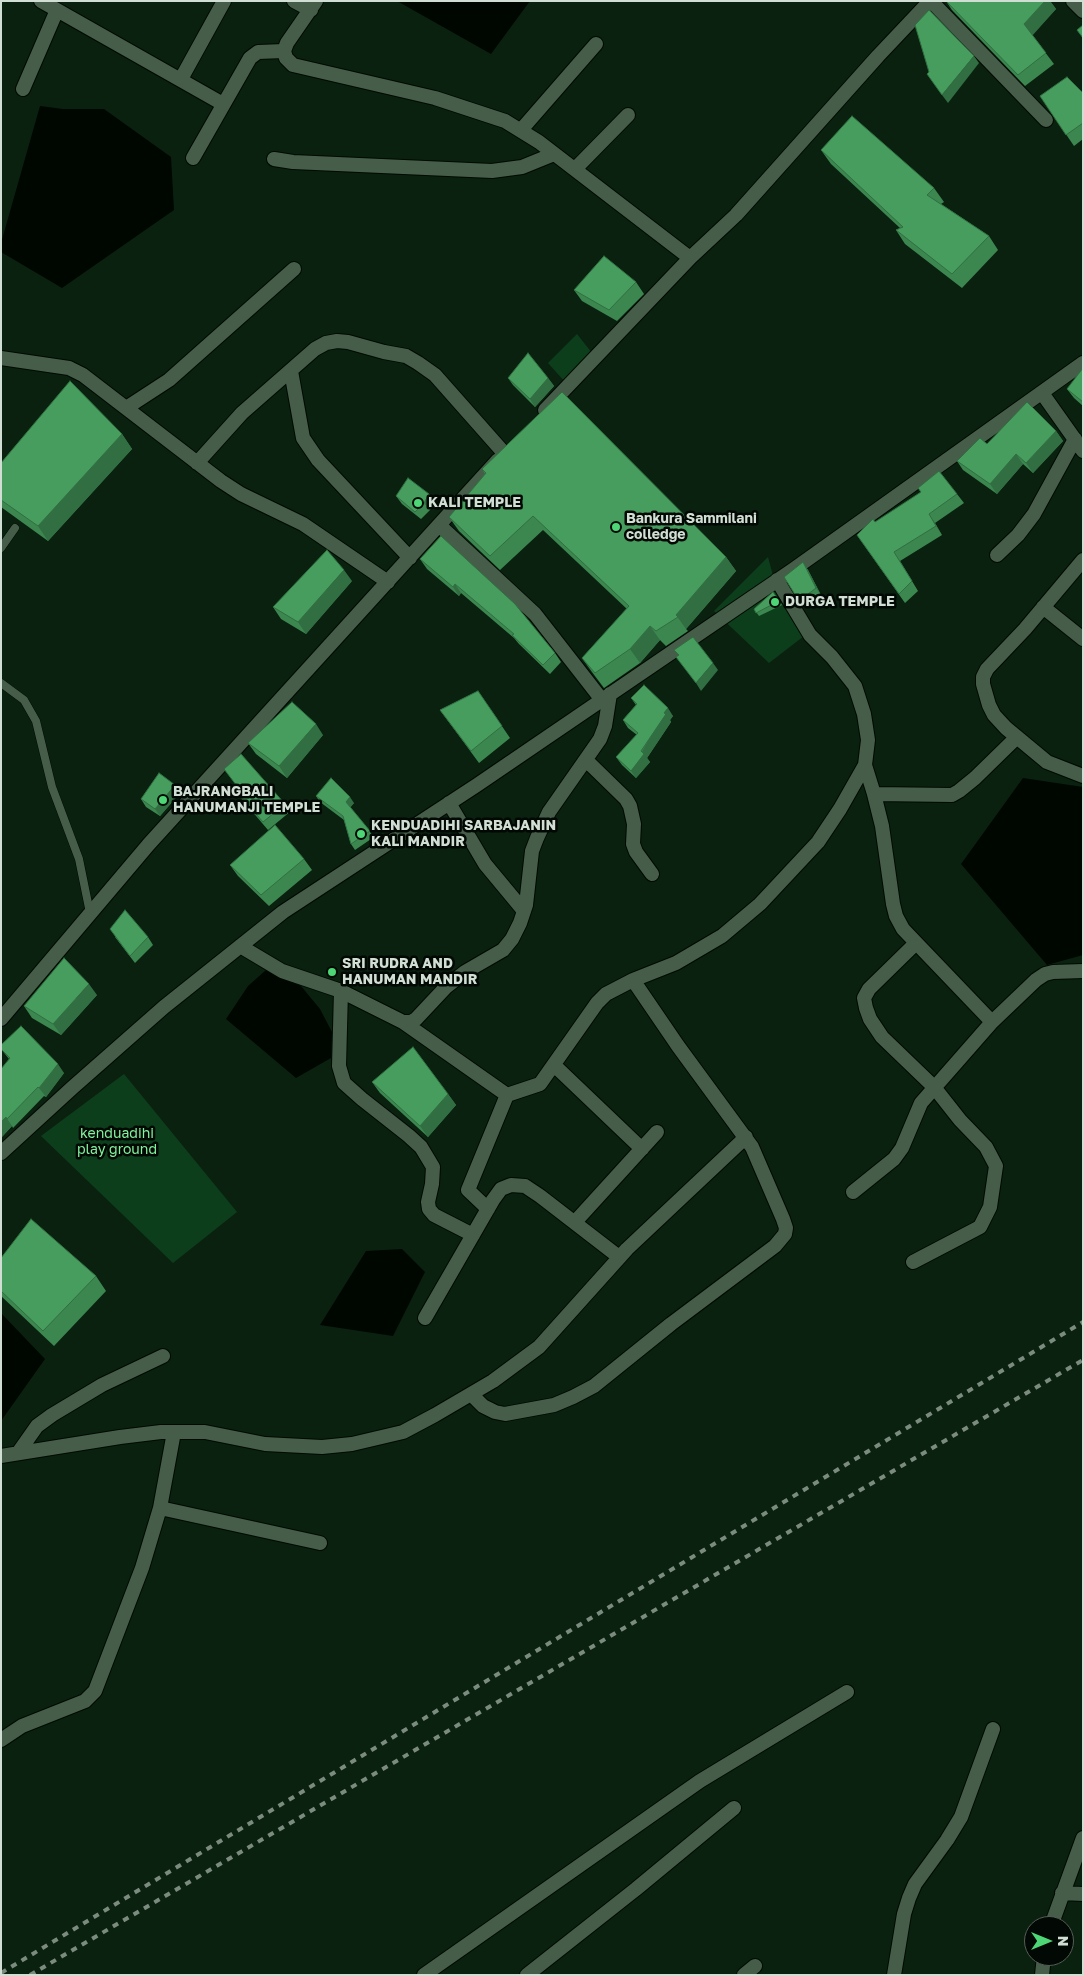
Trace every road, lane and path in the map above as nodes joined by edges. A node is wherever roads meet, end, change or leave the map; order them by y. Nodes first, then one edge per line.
1 (41, 1) edge
2 (224, 1) edge
3 (294, 1) edge
4 (931, 1) edge
5 (1073, 1) edge
6 (314, 6) edge
7 (57, 10) junction
8 (1083, 11) edge
9 (596, 44) dead end
10 (284, 51) junction
11 (181, 79) junction
12 (22, 89) dead end
13 (223, 104) junction
14 (628, 115) dead end
15 (1046, 120) edge
16 (521, 130) junction
17 (554, 154) junction
18 (193, 158) dead end
19 (274, 158) dead end
20 (575, 170) junction
21 (690, 258) junction
22 (294, 270) dead end
23 (1, 358) edge
24 (1083, 363) edge
25 (290, 371) junction
26 (1042, 393) junction
27 (126, 408) junction
28 (537, 418) edge
29 (1074, 439) junction
30 (1083, 451) edge
31 (197, 463) junction
32 (439, 525) junction
33 (15, 528) edge
34 (1, 548) edge
35 (997, 555) dead end
36 (410, 558) junction
37 (1083, 560) edge
38 (777, 580) junction
39 (388, 582) junction
40 (1043, 608) junction
41 (1083, 639) edge
42 (1, 683) edge
43 (606, 697) junction
44 (1017, 737) junction
45 (586, 760) junction
46 (865, 765) junction
47 (1083, 776) edge
48 (874, 794) junction
49 (449, 803) junction
50 (652, 874) dead end
51 (524, 911) junction
52 (90, 914) junction
53 (916, 943) junction
54 (240, 946) junction
55 (1083, 971) edge
56 (633, 980) junction
57 (341, 991) junction
58 (1, 1019) edge
59 (403, 1022) junction
60 (992, 1022) junction
61 (554, 1065) junction
62 (934, 1087) junction
63 (507, 1095) junction
64 (657, 1132) dead end
65 (746, 1137) junction
66 (642, 1149) junction
67 (1, 1153) edge
68 (853, 1192) dead end
69 (488, 1209) junction
70 (575, 1222) junction
71 (472, 1236) junction
72 (619, 1256) junction
73 (913, 1262) dead end
74 (425, 1318) dead end
75 (163, 1356) dead end
76 (470, 1394) junction
77 (174, 1432) junction
78 (18, 1453) junction
79 (1, 1456) edge
80 (160, 1508) junction
81 (320, 1543) dead end
82 (847, 1692) dead end
83 (994, 1729) dead end
84 (1, 1740) edge
85 (734, 1808) dead end
86 (1083, 1838) edge
87 (1062, 1893) junction
88 (1083, 1894) edge
89 (1054, 1916) edge
90 (424, 1975) edge
91 (527, 1975) edge
92 (894, 1975) edge

1 - 7 street
2 - 11 street
3 - 6 street
4 - 15 street
4 - 21 street
5 - 8 street
6 - 10 street
7 - 11 street
7 - 12 street
9 - 16 street
10 - 13 street
10 - 16 street
11 - 13 street
13 - 18 street
14 - 20 street
16 - 17 street
17 - 19 street
17 - 20 street
20 - 21 street
21 - 28 street
22 - 27 street
23 - 27 street
24 - 26 street
25 - 31 street
25 - 32 street
25 - 36 street
26 - 29 street
26 - 38 street
27 - 31 street
29 - 30 street
29 - 35 street
31 - 39 street
32 - 36 street
32 - 43 street
33 - 34 lane
36 - 39 street
37 - 40 street
38 - 43 street
38 - 46 street
39 - 52 street
40 - 41 street
40 - 44 street
42 - 52 lane
43 - 45 street
43 - 49 street
44 - 47 street
44 - 48 street
45 - 50 street
45 - 51 street
46 - 48 street
46 - 56 street
48 - 53 street
49 - 51 street
49 - 54 street
51 - 59 street
52 - 58 street
53 - 60 street
53 - 62 street
54 - 57 street
54 - 67 street
55 - 60 street
56 - 61 street
56 - 65 street
57 - 59 street
57 - 71 street
59 - 63 street
60 - 62 street
61 - 63 street
61 - 66 street
62 - 68 street
62 - 73 street
63 - 69 street
64 - 66 street
65 - 72 street
65 - 76 street
66 - 70 street
69 - 70 street
69 - 71 street
70 - 72 street
71 - 74 street
72 - 76 street
75 - 78 street
76 - 77 street
77 - 78 street
77 - 80 street
78 - 79 street
80 - 81 street
80 - 84 street
82 - 90 street
83 - 92 street
85 - 91 street
86 - 87 street
87 - 88 street
87 - 89 street

